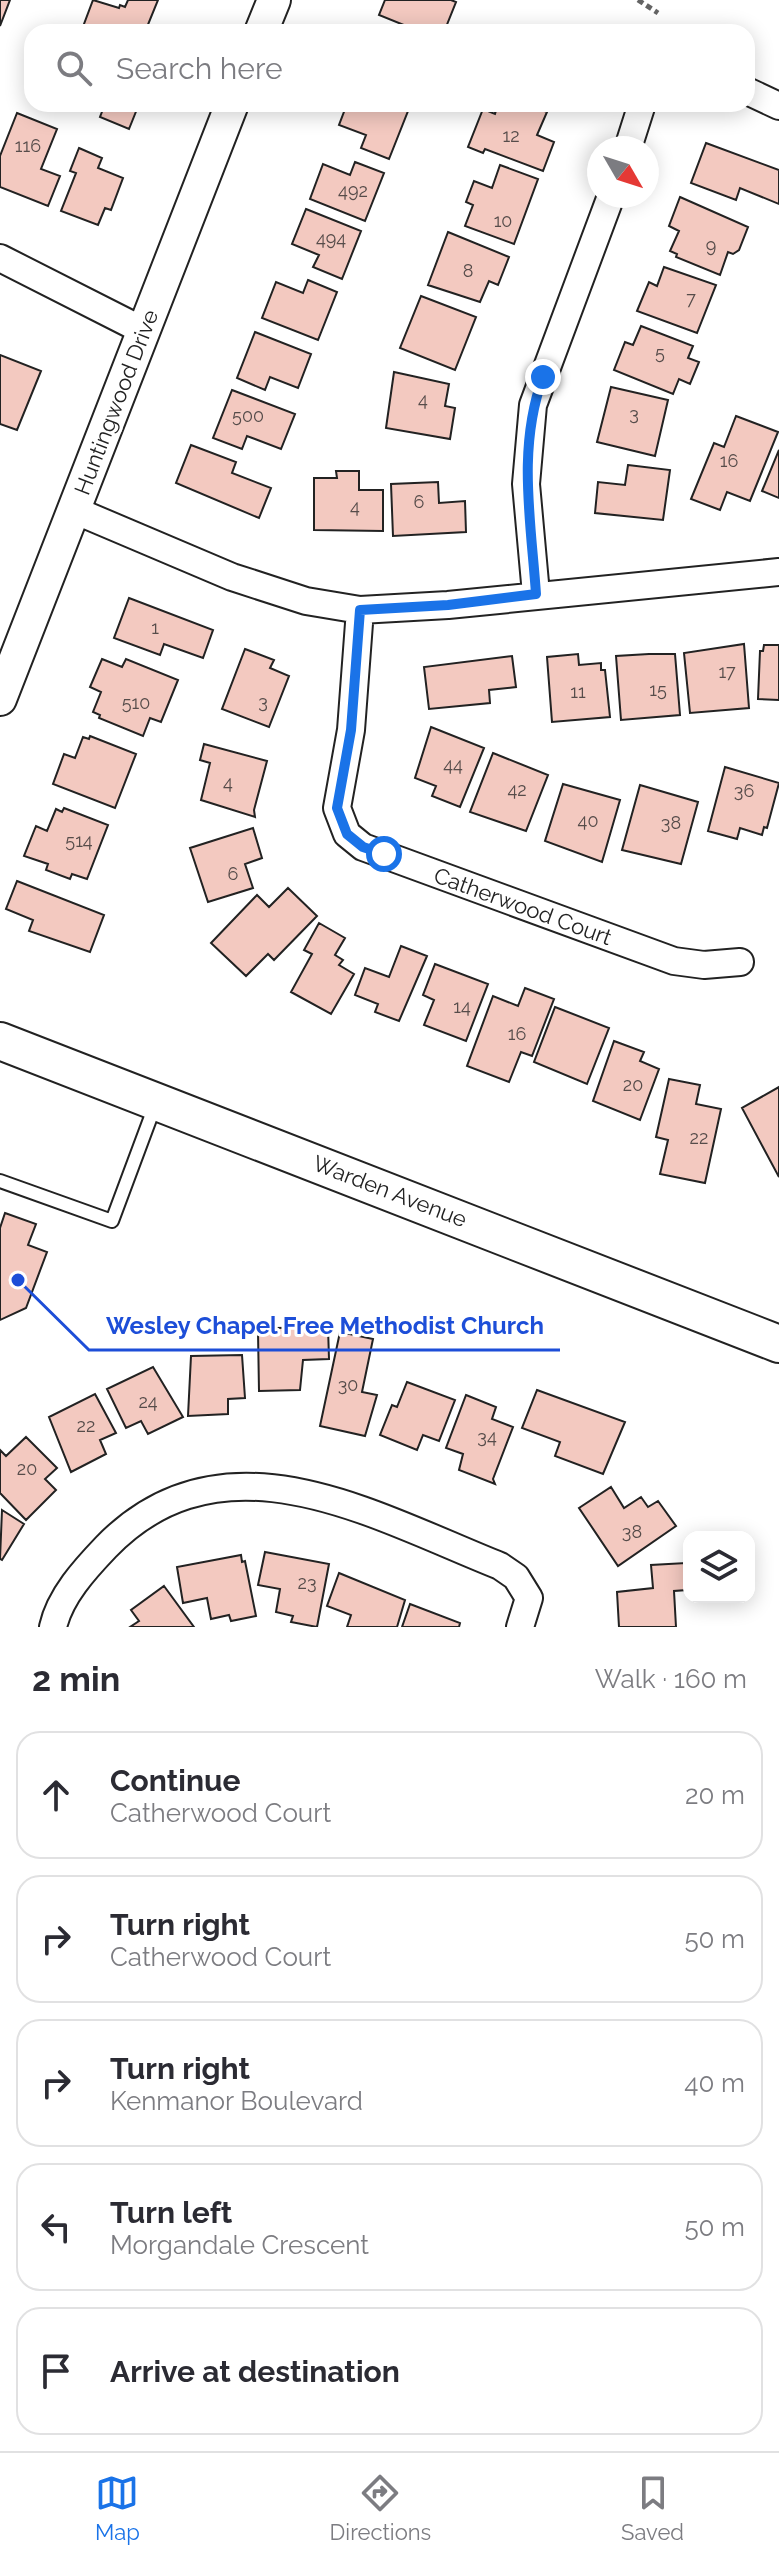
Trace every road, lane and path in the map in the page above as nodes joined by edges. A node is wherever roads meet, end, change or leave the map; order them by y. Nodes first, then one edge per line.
1 (274, 0) edge
2 (638, 0) edge
3 (658, 13) dead end
4 (264, 24) edge
5 (755, 95) edge
6 (779, 106) edge
7 (229, 112) edge
8 (639, 112) edge
9 (632, 136) edge
10 (607, 208) edge
11 (0, 258) edge
12 (142, 330) junction
13 (74, 510) junction
14 (779, 572) edge
15 (536, 594) junction
16 (360, 610) junction
17 (0, 699) edge
18 (740, 962) dead end
19 (0, 1041) edge
20 (157, 1100) junction
21 (0, 1181) edge
22 (779, 1344) edge
23 (53, 1627) edge
24 (520, 1627) edge

1 - 4 street
2 - 3 path
5 - 6 street
7 - 12 street, Huntingwood Drive
8 - 9 street
10 - 15 street
11 - 12 street
12 - 13 street, Huntingwood Drive
13 - 16 street
13 - 17 street, Huntingwood Drive
14 - 15 street
15 - 16 street
16 - 18 street, Catherwood Court
19 - 20 main road, Warden Avenue
20 - 21 lane
20 - 22 main road, Warden Avenue
23 - 24 street

